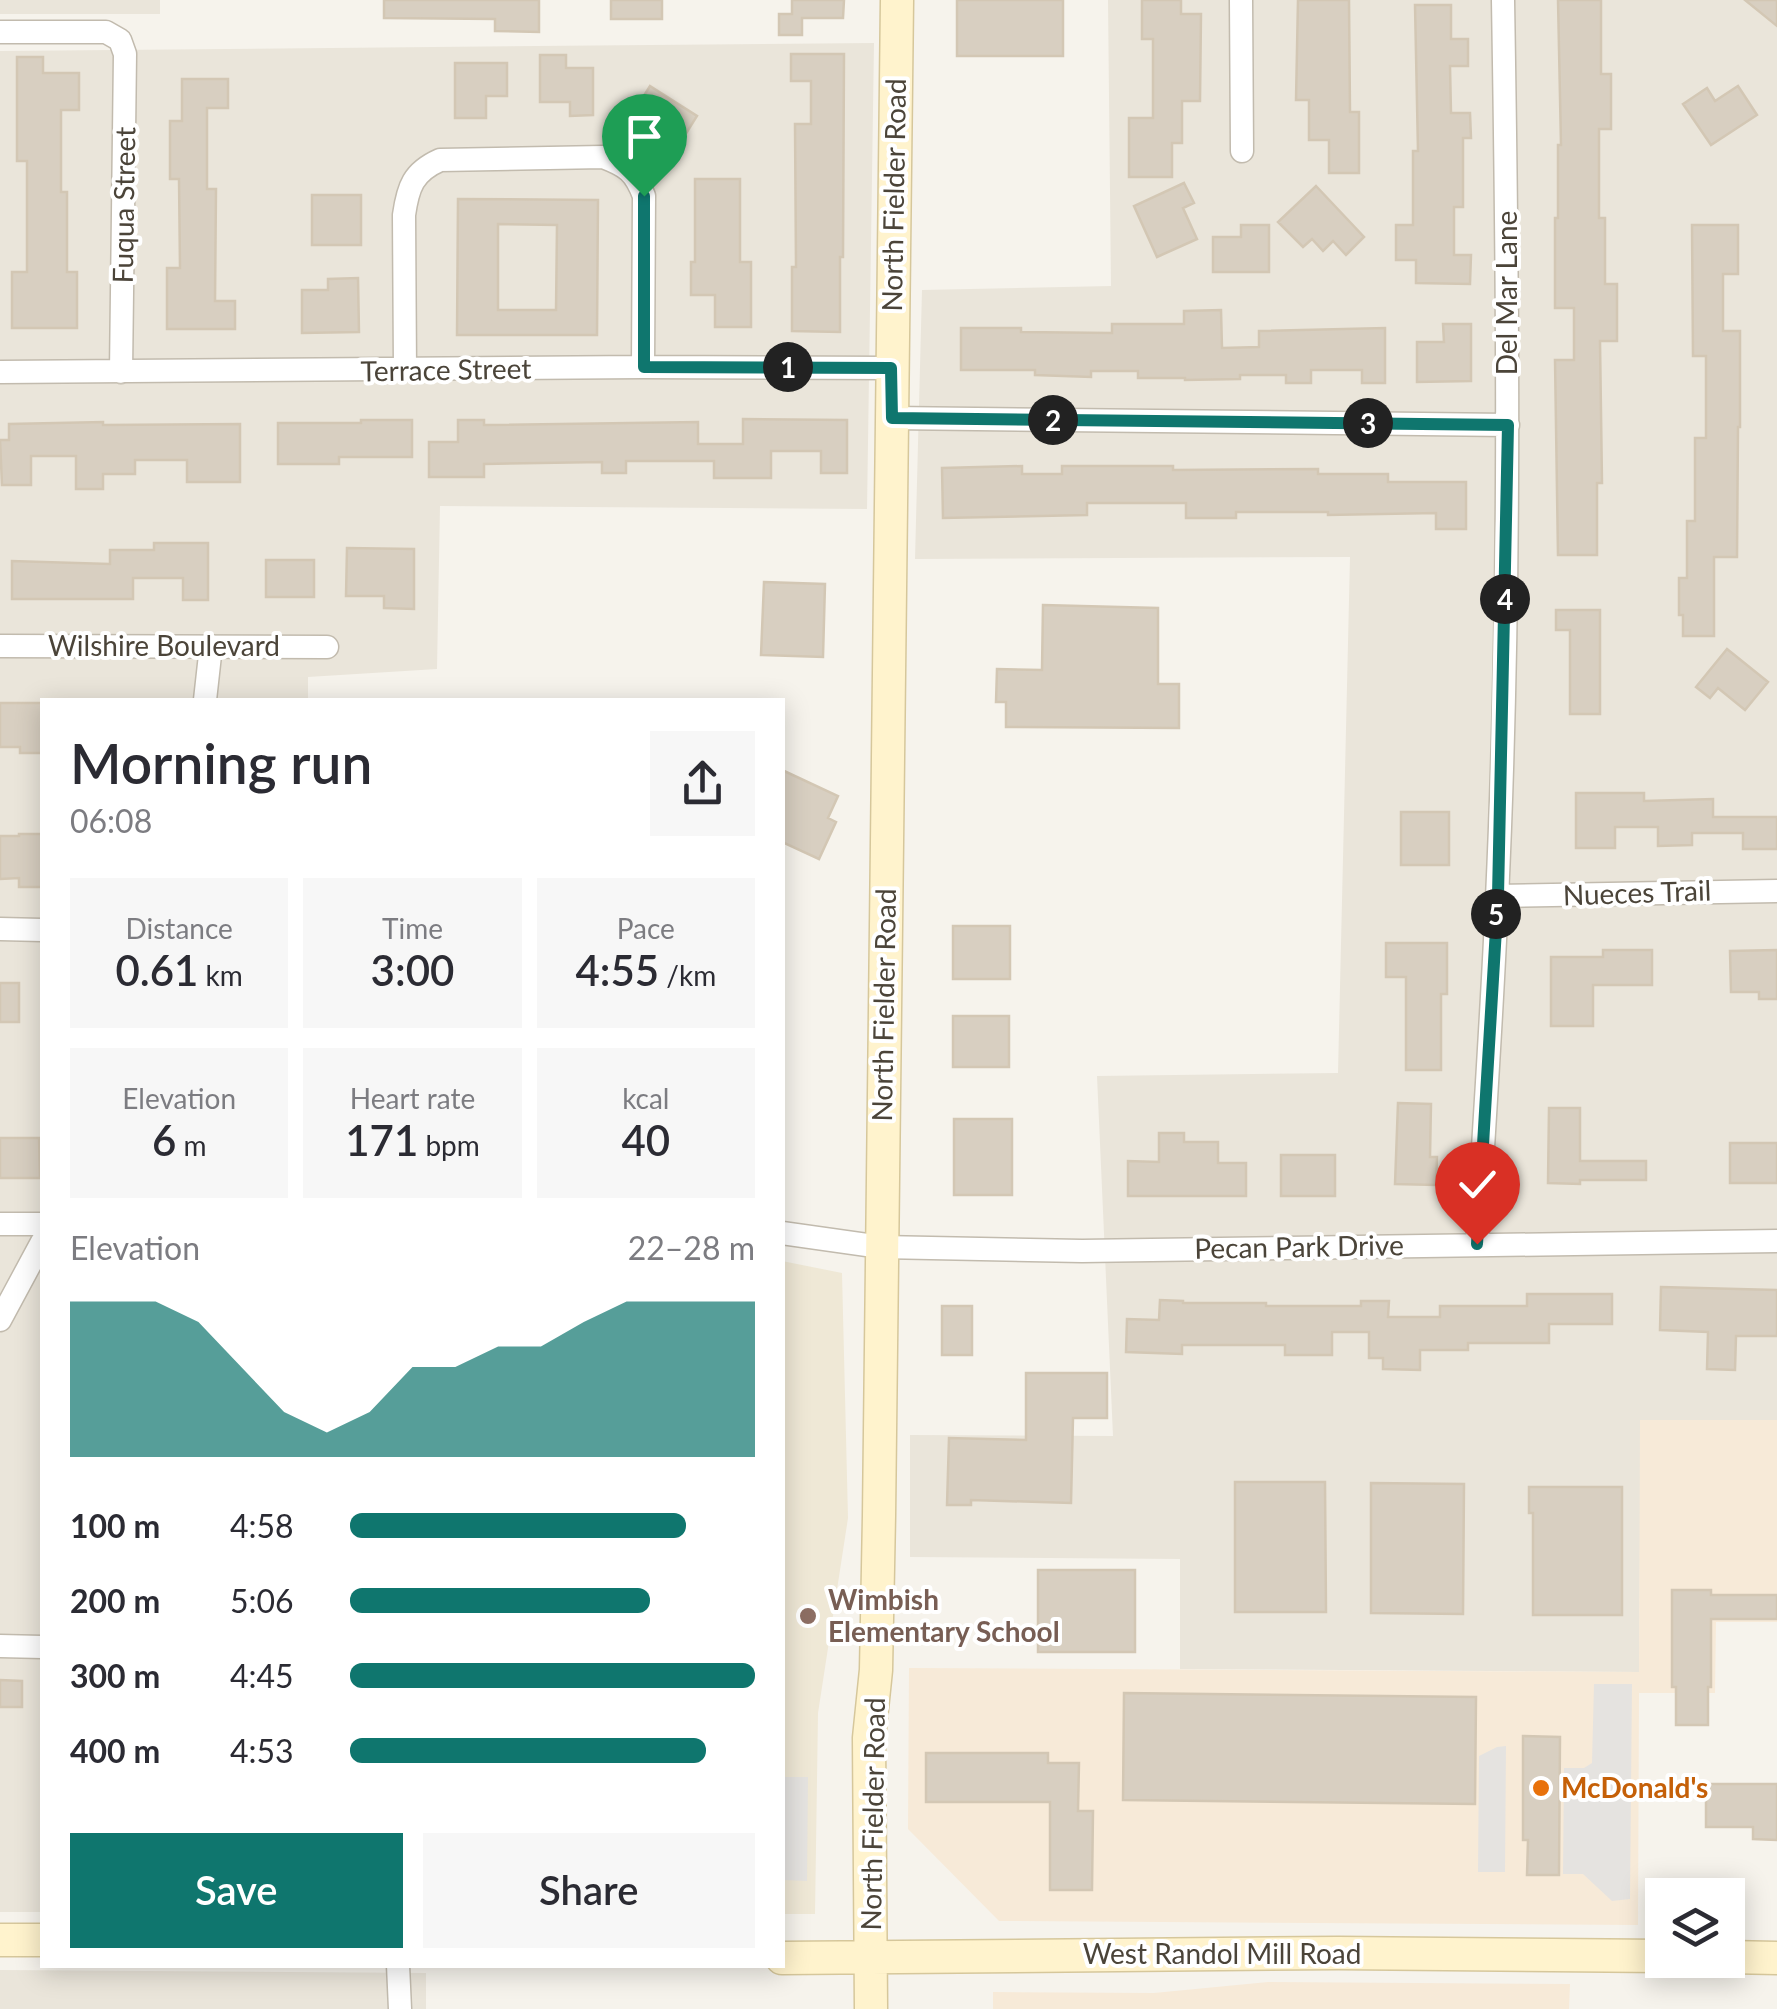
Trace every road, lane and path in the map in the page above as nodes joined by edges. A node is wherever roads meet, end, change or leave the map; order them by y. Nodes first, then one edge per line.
1 (897, 0) edge
2 (1241, 0) edge
3 (1503, 0) edge
4 (0, 32) edge
5 (1242, 151) dead end
6 (644, 367) junction
7 (891, 368) junction
8 (405, 370) junction
9 (0, 372) edge
10 (121, 372) junction
11 (892, 418) junction
12 (1508, 425) junction
13 (0, 646) edge
14 (211, 646) junction
15 (327, 647) dead end
16 (205, 698) edge
17 (1777, 891) edge
18 (1498, 896) junction
19 (0, 929) edge
20 (40, 930) edge
21 (0, 1224) edge
22 (40, 1224) edge
23 (785, 1233) edge
24 (1777, 1242) edge
25 (1477, 1244) junction
26 (40, 1246) edge
27 (882, 1247) junction
28 (0, 1320) edge
29 (0, 1646) edge
30 (40, 1647) edge
31 (0, 1940) edge
32 (40, 1940) edge
33 (1645, 1956) edge
34 (1745, 1957) edge
35 (785, 1958) edge
36 (871, 1958) junction
37 (1777, 1958) edge
38 (398, 1968) edge
39 (400, 2009) edge
40 (871, 2009) edge

1 - 7 main road, North Fielder Road
2 - 5 street
3 - 12 street, Del Mar Lane
4 - 10 street, Fuqua Street
6 - 7 street, Terrace Street
6 - 8 street, Terrace Street
6 - 8 street
7 - 11 main road, North Fielder Road
8 - 10 street, Terrace Street
9 - 10 street, Terrace Street
11 - 12 street
11 - 27 main road, North Fielder Road
12 - 18 street, Del Mar Lane
13 - 14 street, Wilshire Boulevard
14 - 15 street, Wilshire Boulevard
14 - 16 street
17 - 18 street, Nueces Trail
18 - 25 street, Del Mar Lane
19 - 20 street
21 - 22 street
23 - 27 street, Pecan Park Drive
24 - 25 street, Pecan Park Drive
25 - 27 street, Pecan Park Drive
26 - 28 street
27 - 36 main road, North Fielder Road
29 - 30 street
31 - 32 main road
33 - 36 main road, West Randol Mill Road
34 - 37 main road
35 - 36 main road, West Randol Mill Road
36 - 40 main road, North Fielder Road
38 - 39 street

